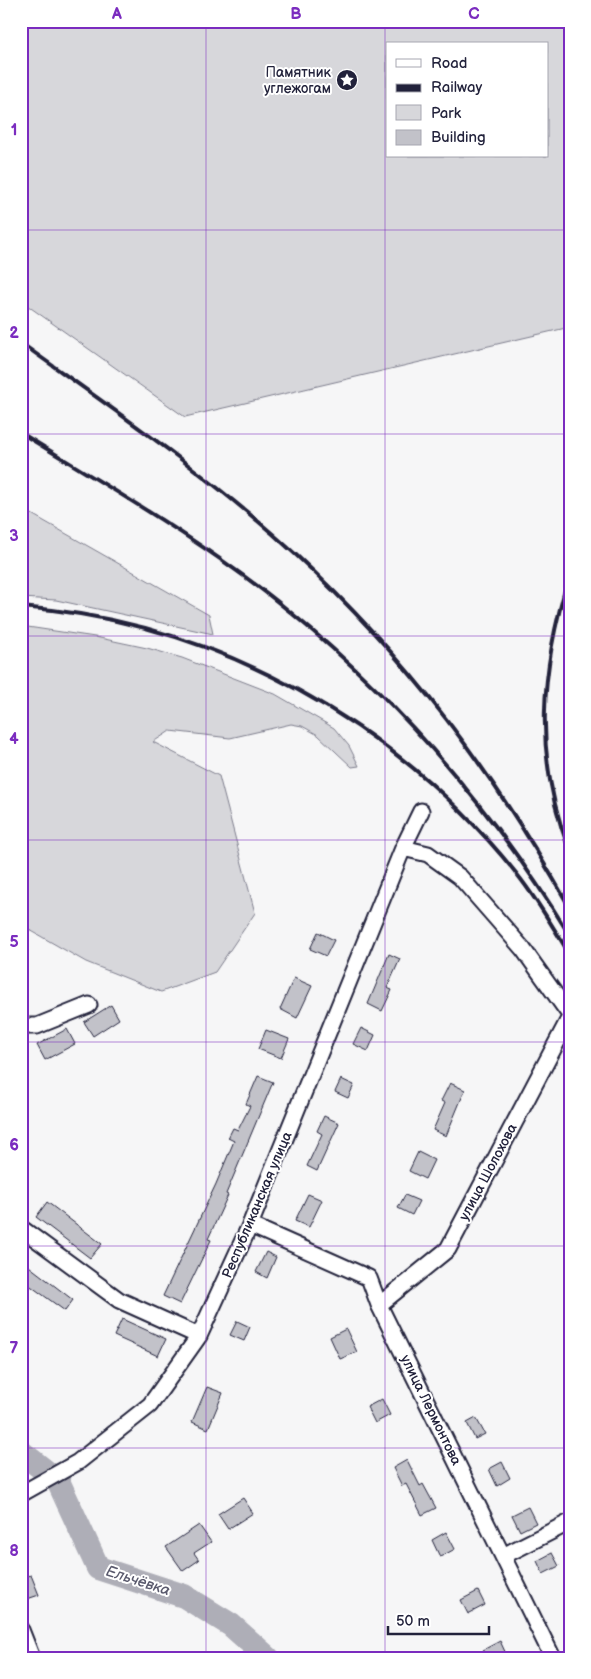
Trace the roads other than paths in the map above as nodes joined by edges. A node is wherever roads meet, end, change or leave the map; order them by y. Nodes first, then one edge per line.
1 (421, 811) dead end
2 (403, 848) junction
3 (89, 1005) dead end
4 (570, 1016) edge
5 (21, 1026) edge
6 (250, 1224) junction
7 (21, 1228) edge
8 (379, 1305) junction
9 (199, 1336) junction
10 (21, 1494) edge
11 (570, 1522) edge
12 (503, 1556) junction
13 (21, 1630) edge
14 (32, 1658) edge
15 (553, 1658) edge

1 - 2 street, Республиканская улица
2 - 4 street
2 - 6 street, Республиканская улица
3 - 5 street
4 - 8 street, улица Шолохова
6 - 8 street, улица Лермонтова
6 - 9 street, Республиканская улица
7 - 9 street
8 - 12 street, улица Лермонтова
9 - 10 street, Республиканская улица
11 - 12 street
12 - 15 street, улица Лермонтова
13 - 14 street

